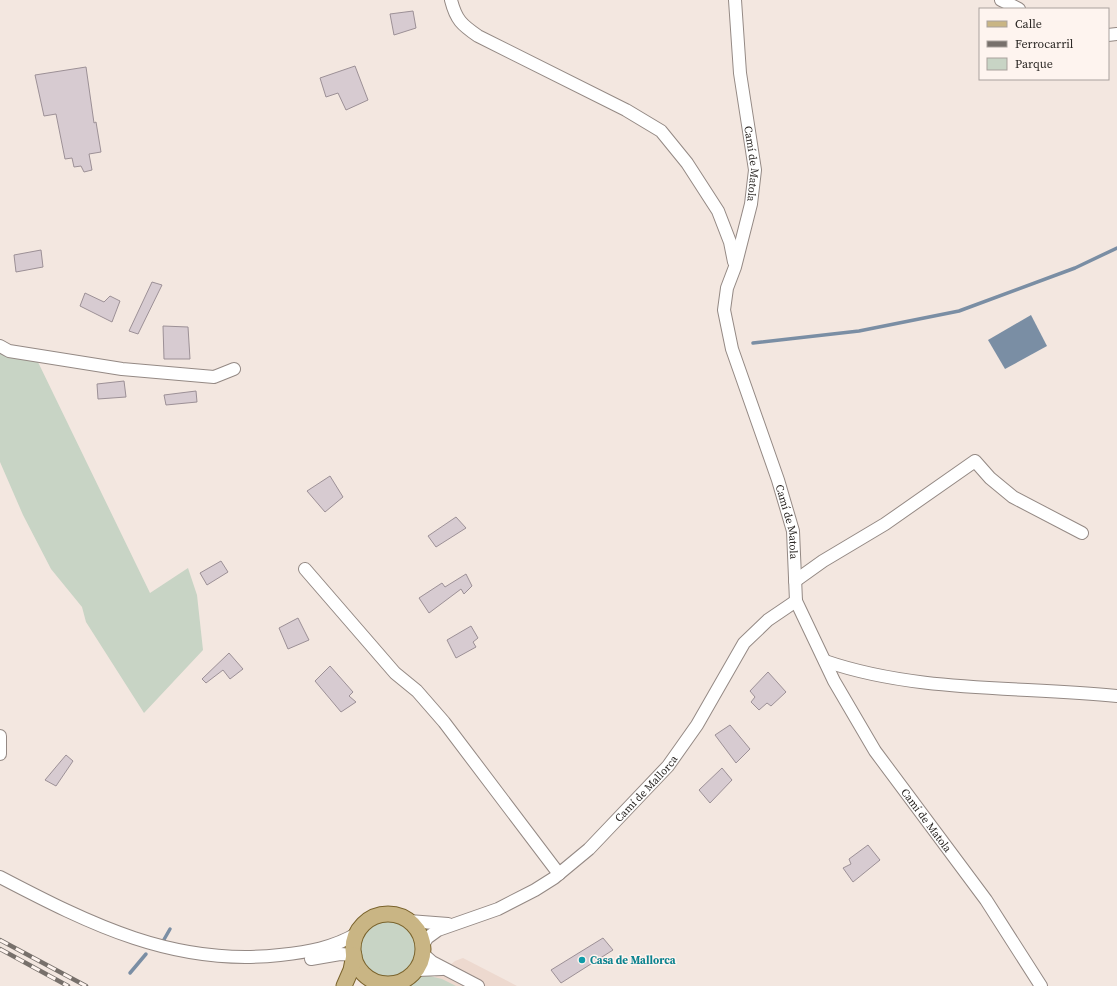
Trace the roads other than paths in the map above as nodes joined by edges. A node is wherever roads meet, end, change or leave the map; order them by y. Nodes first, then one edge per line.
1 (451, 0) edge
2 (735, 0) edge
3 (1001, 0) edge
4 (1017, 8) edge
5 (735, 267) junction
6 (0, 346) edge
7 (234, 368) dead end
8 (1082, 533) dead end
9 (305, 569) dead end
10 (795, 581) junction
11 (796, 601) junction
12 (825, 661) junction
13 (1117, 696) edge
14 (0, 736) edge
15 (0, 754) edge
16 (559, 874) junction
17 (0, 877) edge
18 (0, 881) edge
19 (409, 921) junction
20 (451, 925) junction
21 (358, 933) junction
22 (423, 949) junction
23 (354, 955) junction
24 (448, 969) junction
25 (417, 970) junction
26 (368, 978) junction
27 (394, 985) edge
28 (344, 986) edge
29 (352, 986) edge
30 (478, 986) edge
31 (1041, 986) edge

1 - 5 street
2 - 5 street, Camí de Matola
3 - 4 street
5 - 10 street, Camí de Matola
6 - 7 street
8 - 10 street
9 - 16 street
10 - 11 street, Camí de Matola
11 - 12 street, Camí de Matola
11 - 16 street, Camí de Mallorca
12 - 13 street
12 - 31 street, Camí de Matola
14 - 15 street
16 - 20 street, Camí de Mallorca
17 - 21 street
18 - 23 street
19 - 20 street, Camí de Mallorca
19 - 21 main road
19 - 22 main road
20 - 22 street, Camí de Mallorca
21 - 23 main road
22 - 24 street
22 - 25 main road
23 - 26 main road
23 - 28 main road
24 - 25 street
24 - 30 street
25 - 27 main road
26 - 27 main road
26 - 29 main road

